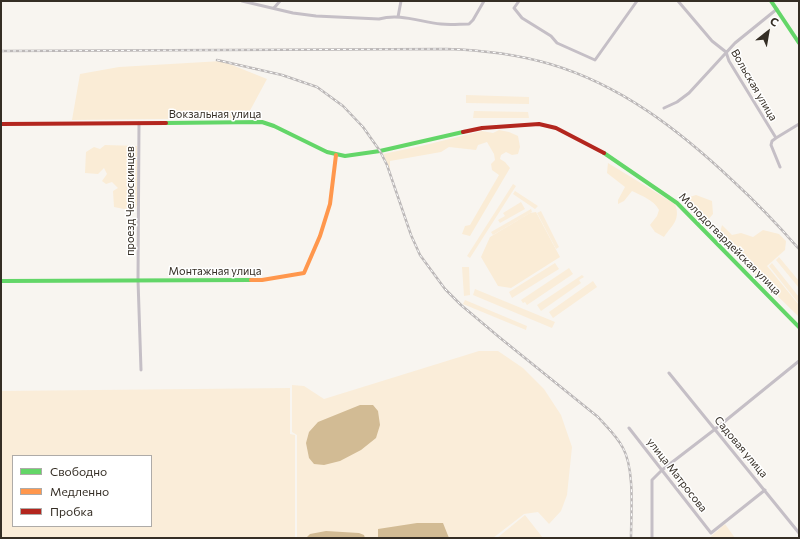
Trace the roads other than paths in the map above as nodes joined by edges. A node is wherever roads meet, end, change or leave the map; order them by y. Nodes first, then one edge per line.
1 (242, 1) edge
2 (280, 1) edge
3 (401, 1) edge
4 (484, 1) edge
5 (518, 1) edge
6 (637, 1) edge
7 (678, 1) edge
8 (770, 1) edge
9 (274, 8) junction
10 (777, 9) junction
11 (398, 17) junction
12 (799, 43) edge
13 (726, 52) junction
14 (664, 108) dead end
15 (139, 123) junction
16 (1, 124) edge
17 (539, 124) joint
18 (799, 124) edge
19 (776, 138) junction
20 (336, 155) junction
21 (780, 167) dead end
22 (138, 280) junction
23 (1, 281) edge
24 (799, 327) edge
25 (799, 361) edge
26 (141, 370) dead end
27 (669, 372) dead end
28 (629, 428) dead end
29 (714, 430) junction
30 (662, 470) junction
31 (766, 490) junction
32 (799, 533) edge
33 (652, 538) edge

1 - 9 street
2 - 9 street
3 - 11 street
4 - 11 street
5 - 6 street
7 - 13 street, Вольская улица
8 - 10 street
9 - 11 street
10 - 12 street
10 - 13 street
13 - 14 street
13 - 19 street, Вольская улица
15 - 16 street, Вокзальная улица
15 - 20 street, Вокзальная улица
15 - 22 street, проезд Челюскинцев
17 - 20 street, Вокзальная улица
17 - 24 street, Молодогвардейская улица
18 - 19 street
19 - 21 street, Вольская улица
20 - 22 street, Монтажная улица
22 - 23 street, Монтажная улица
22 - 26 street, проезд Челюскинцев
25 - 29 street
27 - 29 street, Садовая улица
28 - 30 street, улица Матросова
29 - 30 street
29 - 31 street, Садовая улица
30 - 31 street, улица Матросова
30 - 33 street
31 - 32 street, Садовая улица

